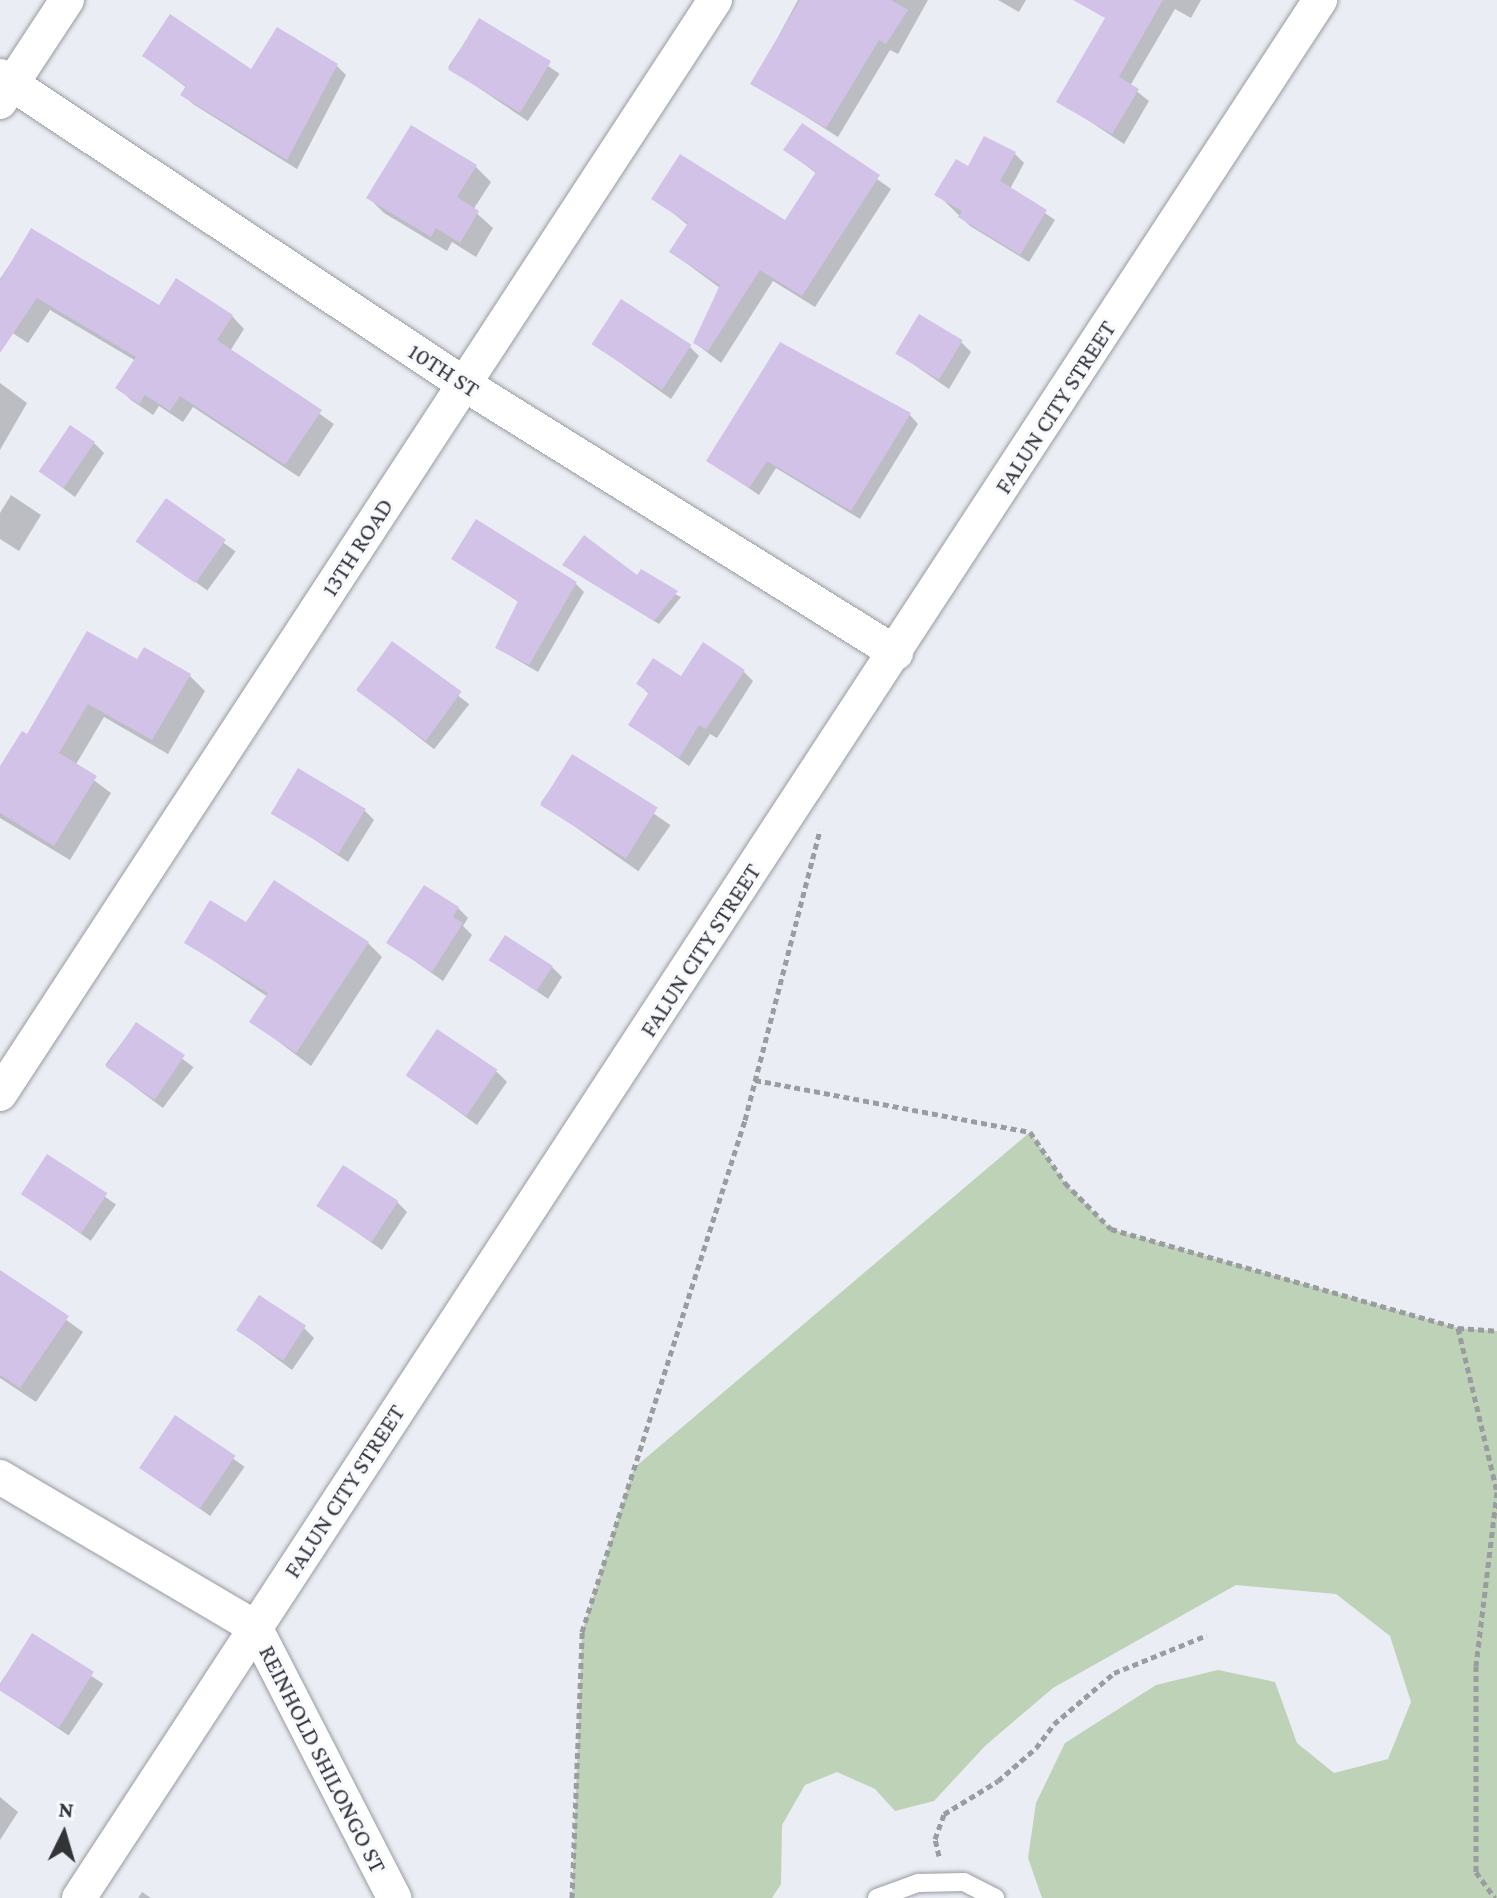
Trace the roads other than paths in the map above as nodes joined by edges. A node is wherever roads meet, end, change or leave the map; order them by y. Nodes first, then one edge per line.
1 (67, 0) edge
2 (715, 0) edge
3 (1320, 0) edge
4 (4, 87) edge
5 (464, 384) junction
6 (896, 653) junction
7 (0, 1094) edge
8 (0, 1477) edge
9 (255, 1627) junction
10 (79, 1898) edge
11 (394, 1898) edge
12 (877, 1898) edge
13 (995, 1898) edge

1 - 4 street
2 - 5 street, 13TH ROAD
3 - 6 street, FALUN CITY STREET
4 - 5 street, 10TH ST
5 - 6 street, 10TH ST
5 - 7 street, 13TH ROAD
6 - 9 street, FALUN CITY STREET
8 - 9 street, REINHOLD SHILONGO ST
9 - 10 street, FALUN CITY STREET
9 - 11 street, REINHOLD SHILONGO ST
12 - 13 lane

